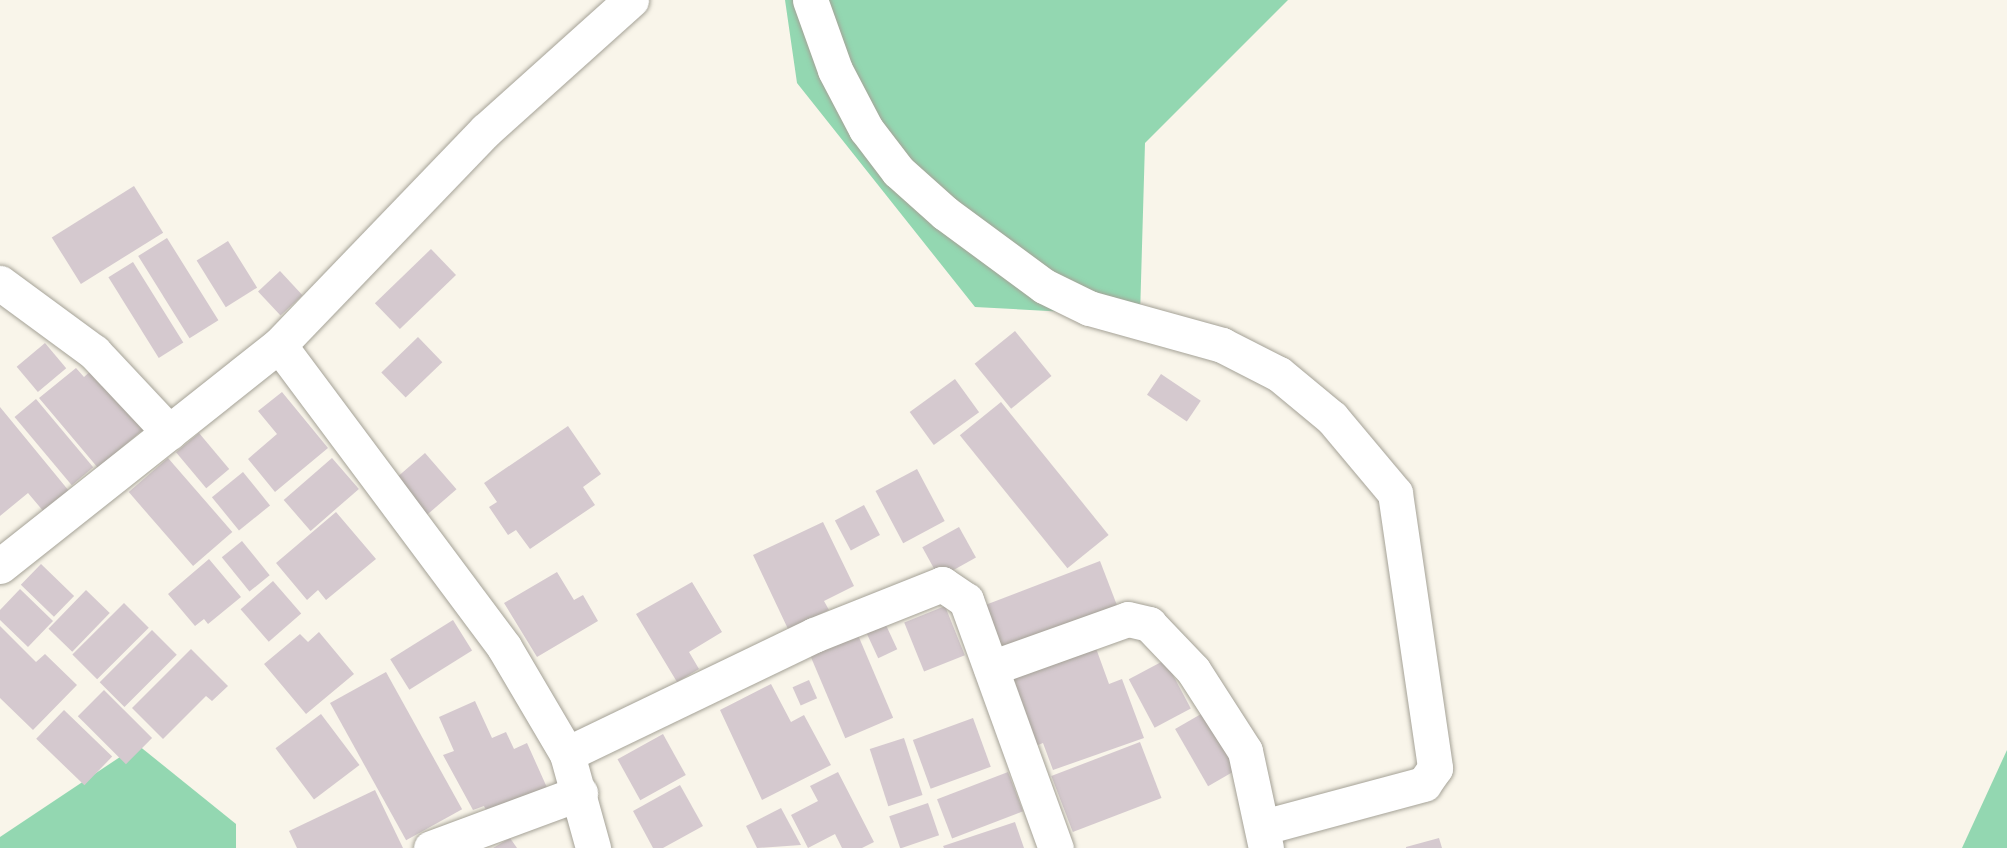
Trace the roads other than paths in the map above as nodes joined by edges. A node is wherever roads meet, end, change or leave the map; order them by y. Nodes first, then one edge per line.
1 (631, 0) edge
2 (810, 0) edge
3 (0, 283) edge
4 (279, 345) junction
5 (169, 432) junction
6 (0, 566) edge
7 (991, 668) junction
8 (567, 754) junction
9 (580, 793) junction
10 (1265, 837) edge
11 (431, 848) edge
12 (593, 848) edge
13 (1056, 848) edge

1 - 4 street
2 - 10 street
3 - 5 street
4 - 5 street
4 - 8 street
5 - 6 street
7 - 8 street
7 - 10 street
7 - 13 street
8 - 9 street
9 - 11 street
9 - 12 street

